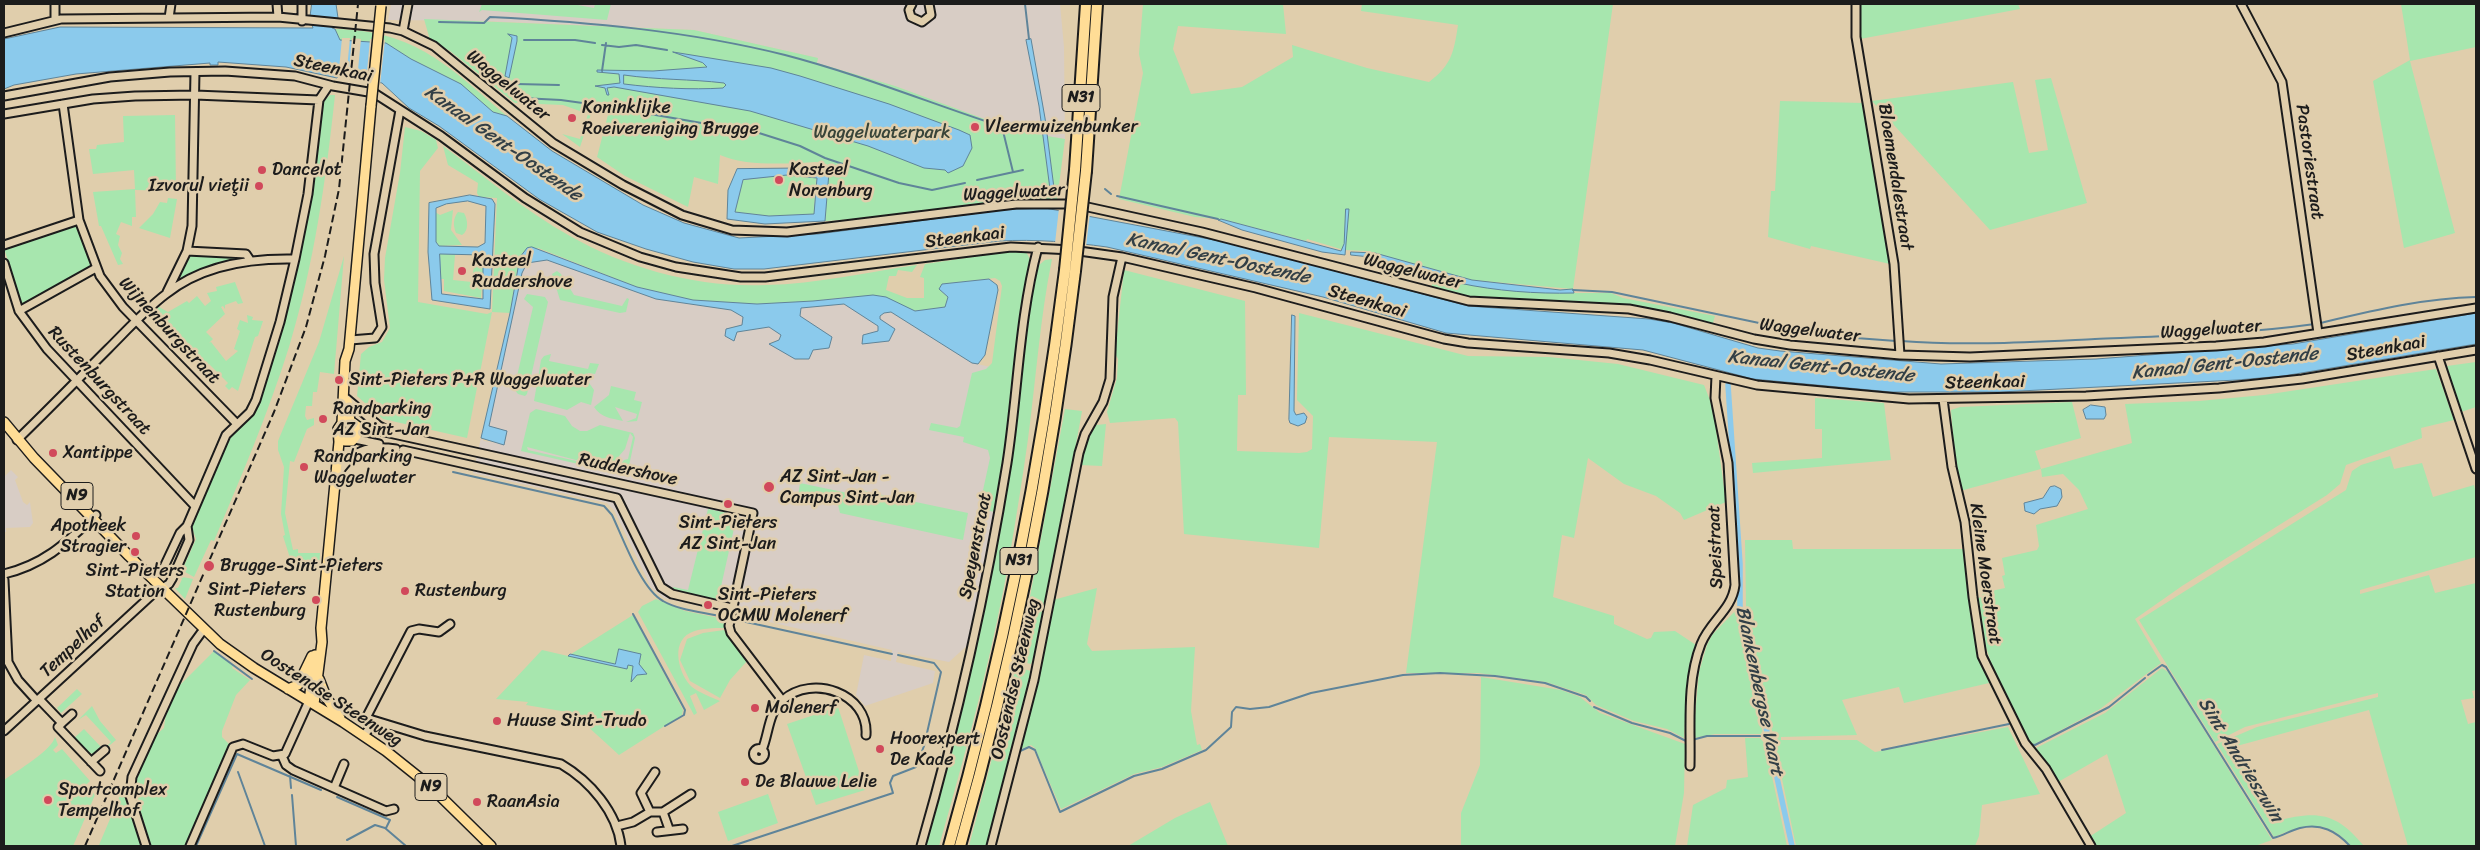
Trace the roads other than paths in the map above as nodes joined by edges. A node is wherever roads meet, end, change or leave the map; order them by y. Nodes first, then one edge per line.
1 (55, 4) edge
2 (171, 4) edge
3 (277, 4) edge
4 (302, 4) edge
5 (408, 4) edge
6 (912, 4) edge
7 (931, 4) edge
8 (1081, 4) edge
9 (1086, 4) edge
10 (1856, 4) edge
11 (2241, 4) edge
12 (381, 5) edge
13 (1098, 7) edge
14 (278, 17) junction
15 (169, 18) junction
16 (54, 20) junction
17 (305, 21) junction
18 (1085, 26) junction
19 (404, 31) junction
20 (4, 33) edge
21 (195, 72) junction
22 (328, 85) junction
23 (4, 96) edge
24 (194, 96) junction
25 (319, 100) junction
26 (63, 104) junction
27 (400, 110) junction
28 (4, 114) edge
29 (79, 220) junction
30 (4, 245) edge
31 (1038, 247) junction
32 (187, 251) junction
33 (1122, 257) junction
34 (295, 259) junction
35 (250, 260) junction
36 (4, 263) edge
37 (96, 268) junction
38 (1070, 271) junction
39 (167, 293) junction
40 (2476, 308) edge
41 (19, 311) junction
42 (136, 321) junction
43 (2317, 327) junction
44 (349, 345) junction
45 (2476, 350) edge
46 (1900, 355) junction
47 (2438, 356) junction
48 (1716, 376) junction
49 (76, 381) junction
50 (347, 399) junction
51 (1943, 399) junction
52 (4, 413) edge
53 (4, 422) edge
54 (350, 423) junction
55 (237, 424) junction
56 (401, 435) junction
57 (339, 436) junction
58 (19, 438) junction
59 (351, 440) junction
60 (400, 449) junction
61 (2476, 469) edge
62 (336, 477) junction
63 (195, 506) junction
64 (94, 517) junction
65 (187, 526) junction
66 (4, 574) edge
67 (152, 577) junction
68 (4, 580) edge
69 (163, 587) junction
70 (5, 607) edge
71 (732, 608) junction
72 (450, 624) dead end
73 (201, 633) dead end
74 (320, 636) junction
75 (5, 646) edge
76 (316, 647) junction
77 (6, 662) edge
78 (318, 677) junction
79 (288, 689) junction
80 (38, 700) junction
81 (782, 700) junction
82 (310, 705) junction
83 (72, 714) dead end
84 (343, 722) junction
85 (375, 722) junction
86 (62, 723) junction
87 (4, 731) edge
88 (364, 735) junction
89 (866, 735) dead end
90 (763, 747) dead end
91 (105, 750) dead end
92 (282, 756) junction
93 (91, 762) junction
94 (344, 764) dead end
95 (1690, 766) dead end
96 (100, 772) dead end
97 (655, 772) dead end
98 (334, 788) junction
99 (692, 794) dead end
100 (394, 808) dead end
101 (650, 812) junction
102 (663, 812) junction
103 (617, 826) junction
104 (669, 829) junction
105 (683, 829) dead end
106 (657, 832) dead end
107 (146, 846) edge
108 (190, 846) edge
109 (491, 846) edge
110 (621, 846) edge
111 (921, 846) edge
112 (949, 846) edge
113 (960, 846) edge
114 (991, 846) edge
115 (2091, 846) edge

1 - 16 street
2 - 15 street
3 - 14 street
4 - 17 street
5 - 19 street
6 - 7 street
8 - 18 highway
9 - 18 highway, N31
10 - 46 street, Bloemendalestraat
11 - 43 street, Pastoriestraat
12 - 44 main road, bridge
13 - 38 highway, N31, bridge
14 - 15 street, Waggelwater
14 - 17 street, Waggelwater
15 - 16 street, Waggelwater
16 - 20 street, Waggelwater
17 - 19 street, Waggelwater
18 - 38 highway, N31, bridge
19 - 46 street, Waggelwater
21 - 22 street, Steenkaai
21 - 23 street, Steenkaai
21 - 24 street
22 - 25 street
22 - 27 street, Steenkaai
24 - 25 street, Steenkaai
24 - 26 street, Steenkaai
24 - 32 street
25 - 34 street
26 - 28 street, Steenkaai
26 - 29 street, Wijnenburgstraat
27 - 31 street, Steenkaai
27 - 44 street
29 - 30 street
29 - 37 street, Wijnenburgstraat
31 - 33 street, Steenkaai
31 - 111 street, Speyenstraat
32 - 35 street
32 - 39 street
33 - 48 street, Steenkaai
33 - 114 street, Oostendse Steenweg
34 - 35 street
34 - 55 street
35 - 39 street
36 - 41 street, Rustenburgstraat
37 - 41 street
37 - 42 street, Wijnenburgstraat
38 - 112 highway, N31
38 - 113 highway, N31
39 - 42 street
40 - 43 street, Waggelwater
41 - 49 street, Rustenburgstraat
42 - 49 street
42 - 55 street, Wijnenburgstraat
43 - 46 street, Waggelwater
44 - 50 main road
44 - 54 main road
45 - 47 street, Steenkaai
47 - 51 street, Steenkaai
47 - 61 street
48 - 51 street, Steenkaai
48 - 95 street, Speistraat
49 - 58 street
49 - 63 street, Rustenburgstraat
50 - 54 main road
50 - 56 street
51 - 115 street, Kleine Moerstraat
52 - 58 main road, Oostendse Steenweg / N9
53 - 58 main road, Oostendse Steenweg / N9
54 - 56 street
54 - 57 main road
54 - 59 main road
55 - 63 street
56 - 71 street, Ruddershove
57 - 59 main road
57 - 62 main road
58 - 64 main road, Oostendse Steenweg / N9
59 - 60 street
59 - 62 main road
60 - 62 street
60 - 71 street, Ruddershove
62 - 74 main road
63 - 65 street
64 - 66 street
64 - 67 main road, Oostendse Steenweg / N9
65 - 67 street
65 - 69 street, Tempelhof
67 - 69 main road, Oostendse Steenweg / N9
68 - 70 street
69 - 79 main road, Oostendse Steenweg / N9
69 - 80 street, Tempelhof
70 - 75 street
71 - 81 street, Ruddershove
72 - 85 street
73 - 107 street
74 - 76 main road
74 - 78 main road
75 - 77 street
76 - 79 main road
76 - 82 main road
77 - 80 street
78 - 82 main road
78 - 84 main road
79 - 82 main road, Oostendse Steenweg / N9
80 - 86 street
80 - 87 street, Tempelhof
81 - 89 street
81 - 90 street
82 - 84 main road, Oostendse Steenweg / N9
82 - 92 street
83 - 86 street
84 - 88 main road, Oostendse Steenweg / N9
85 - 88 street
85 - 103 street
86 - 93 street
88 - 109 main road, Oostendse Steenweg / N9
91 - 93 street
92 - 98 street
92 - 108 street
93 - 96 street
94 - 98 street
97 - 101 street
98 - 100 street
99 - 102 street
101 - 102 street
101 - 103 street
102 - 104 street
103 - 110 street
104 - 105 street
104 - 106 street

